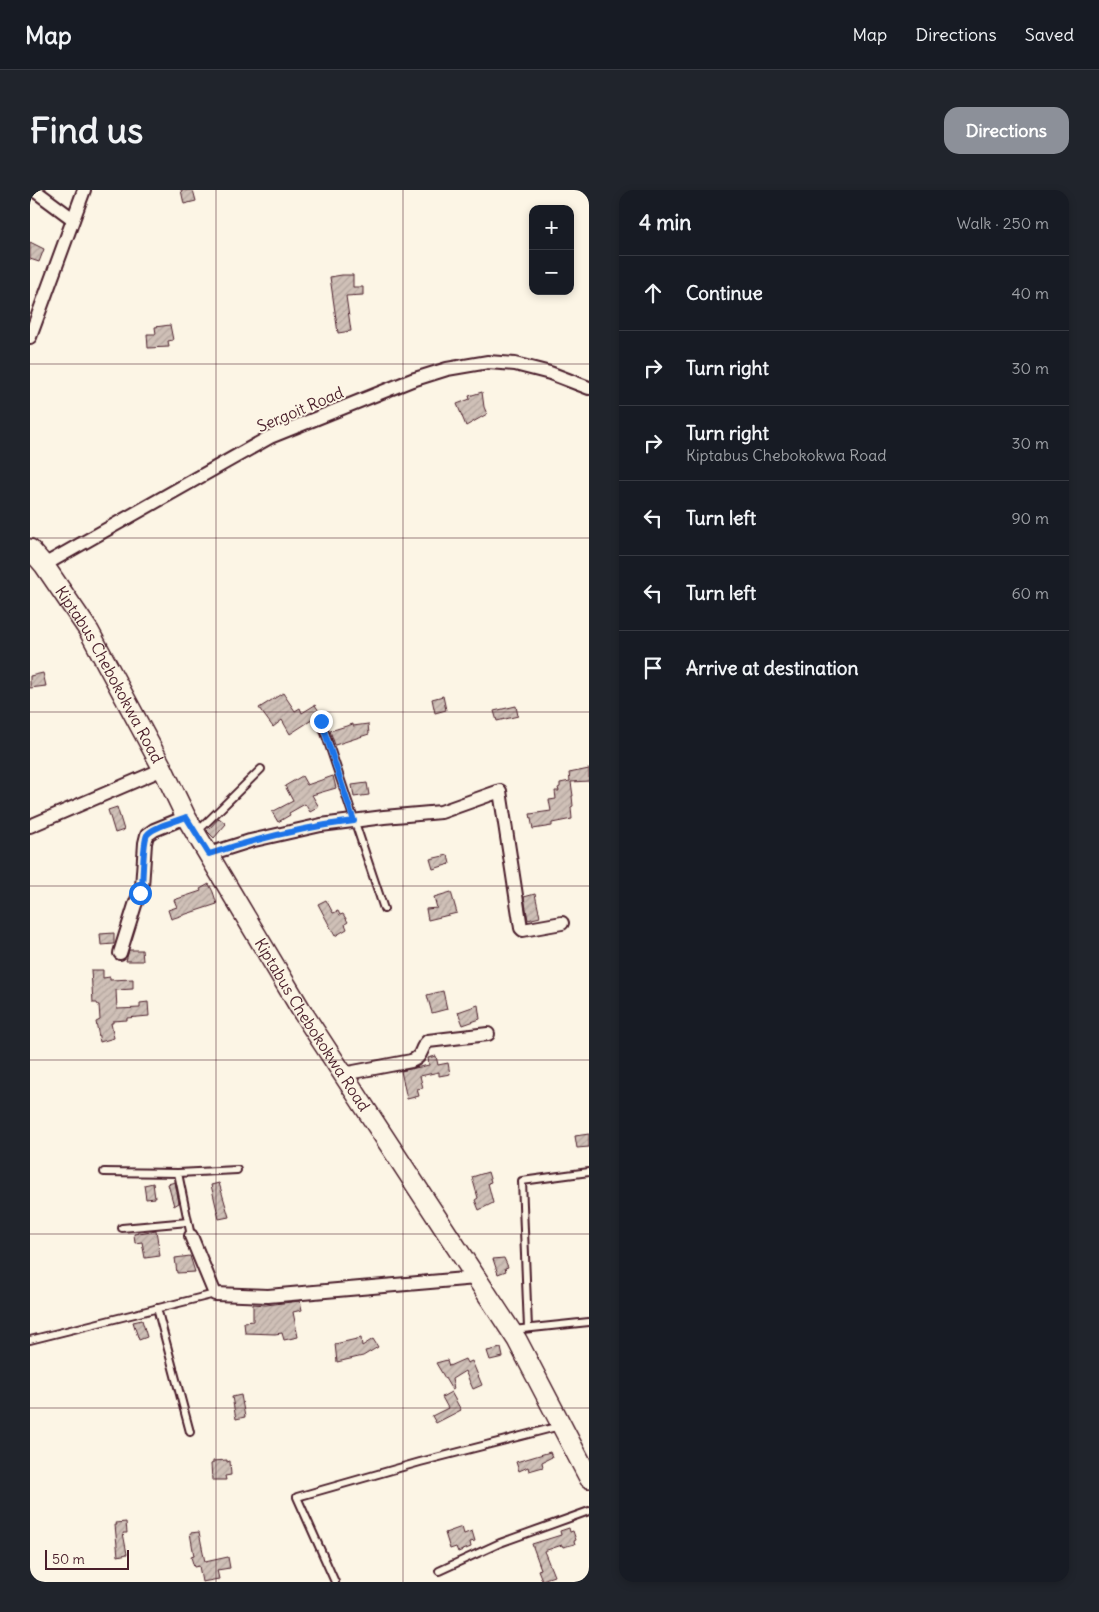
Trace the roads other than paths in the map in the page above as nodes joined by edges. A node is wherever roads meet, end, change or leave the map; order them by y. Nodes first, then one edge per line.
1 (34, 190) edge
2 (84, 190) edge
3 (73, 219) junction
4 (30, 337) edge
5 (589, 388) edge
6 (30, 549) edge
7 (44, 565) junction
8 (321, 721) dead end
9 (163, 769) junction
10 (260, 769) dead end
11 (354, 821) junction
12 (191, 825) junction
13 (30, 826) edge
14 (209, 854) junction
15 (384, 909) dead end
16 (562, 922) dead end
17 (120, 953) dead end
18 (488, 1034) dead end
19 (343, 1074) junction
20 (237, 1170) dead end
21 (104, 1172) dead end
22 (589, 1172) edge
23 (178, 1173) junction
24 (188, 1222) junction
25 (122, 1228) dead end
26 (191, 1236) joint
27 (476, 1278) junction
28 (215, 1294) junction
29 (157, 1308) junction
30 (589, 1322) edge
31 (519, 1329) junction
32 (30, 1340) edge
33 (562, 1425) junction
34 (190, 1432) dead end
35 (589, 1478) edge
36 (589, 1511) edge
37 (439, 1571) dead end
38 (334, 1582) edge

1 - 3 street
2 - 3 street
3 - 4 street
5 - 7 street, Sergoit Road
6 - 7 street, Kiptabus Chebokokwa Road
7 - 9 street, Kiptabus Chebokokwa Road
8 - 11 lane
9 - 12 street, Kiptabus Chebokokwa Road
9 - 13 street
10 - 12 lane
11 - 14 street
11 - 15 lane
11 - 16 street
12 - 14 street, Kiptabus Chebokokwa Road
12 - 17 street
14 - 19 street, Kiptabus Chebokokwa Road
18 - 19 street
19 - 27 street, Kiptabus Chebokokwa Road
20 - 23 lane
21 - 23 lane
22 - 31 lane
23 - 24 lane
24 - 25 lane
24 - 26 lane
26 - 28 street
27 - 28 street
27 - 31 street, Kiptabus Chebokokwa Road
28 - 29 lane
29 - 32 lane
29 - 34 lane
30 - 31 lane
31 - 33 street, Kiptabus Chebokokwa Road
33 - 35 street, Kiptabus Chebokokwa Road
33 - 38 lane
36 - 37 lane

